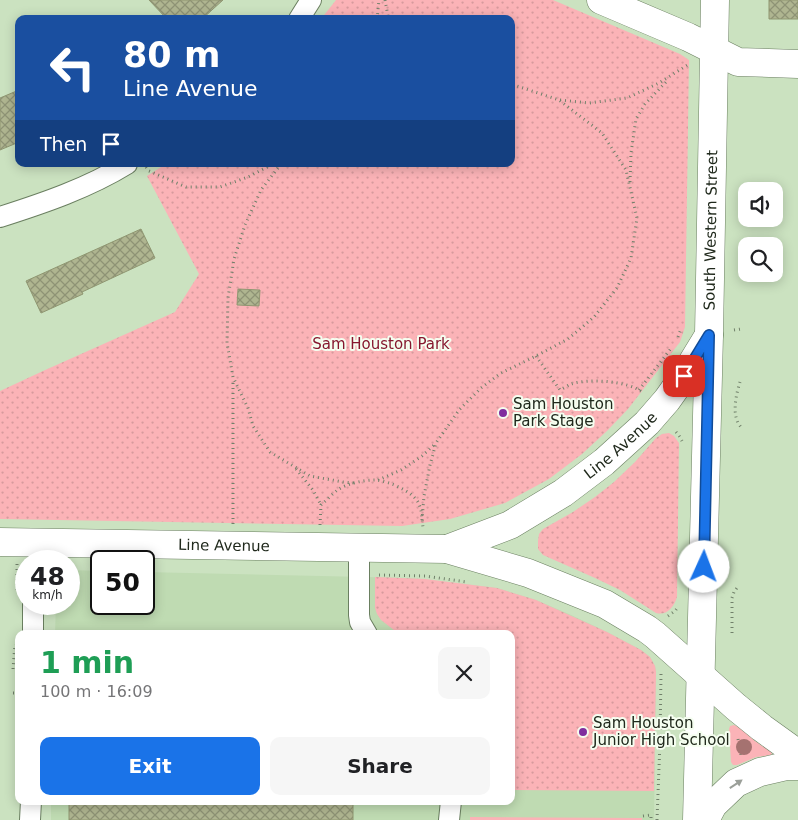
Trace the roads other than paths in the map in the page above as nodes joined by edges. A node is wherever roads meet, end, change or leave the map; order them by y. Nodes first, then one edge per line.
1 (311, 0) edge
2 (601, 0) edge
3 (715, 0) edge
4 (302, 15) edge
5 (714, 50) junction
6 (798, 64) edge
7 (121, 167) edge
8 (0, 217) edge
9 (722, 332) junction
10 (0, 542) edge
11 (359, 548) junction
12 (447, 549) junction
13 (27, 550) edge
14 (80, 551) edge
15 (33, 615) edge
16 (33, 630) edge
17 (365, 630) edge
18 (701, 675) junction
19 (798, 754) edge
20 (798, 766) edge
21 (31, 805) edge
22 (451, 805) edge
23 (30, 820) edge
24 (449, 820) edge
25 (697, 820) edge
26 (704, 820) edge

1 - 4 street
2 - 5 main road
3 - 5 main road, South Western Street
5 - 6 main road
5 - 9 main road, South Western Street
7 - 8 street
9 - 12 main road, Line Avenue
9 - 18 main road, South Western Street
10 - 13 main road, Line Avenue
11 - 12 main road, Line Avenue
11 - 14 main road, Line Avenue
11 - 17 street
12 - 18 main road, Line Avenue
15 - 16 street
18 - 19 main road, Line Avenue
18 - 25 main road, South Western Street
26 -> 20 main road
21 - 23 street
22 - 24 street

